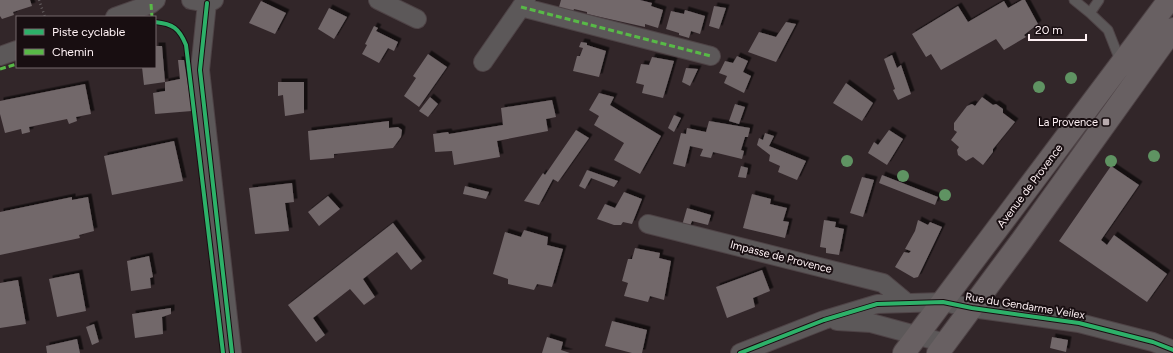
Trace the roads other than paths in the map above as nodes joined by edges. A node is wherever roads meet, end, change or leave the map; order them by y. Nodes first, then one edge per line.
1 (156, 0) edge
2 (378, 0) edge
3 (1074, 0) edge
4 (1099, 0) edge
5 (1169, 0) edge
6 (204, 1) edge
7 (524, 4) edge
8 (1090, 13) junction
9 (118, 16) edge
10 (417, 19) dead end
11 (1173, 29) edge
12 (16, 50) edge
13 (0, 56) edge
14 (712, 56) dead end
15 (483, 62) dead end
16 (1121, 64) junction
17 (648, 224) dead end
18 (943, 302) junction
19 (907, 303) junction
20 (972, 308) junction
21 (824, 320) junction
22 (917, 335) junction
23 (941, 348) edge
24 (1173, 350) edge
25 (232, 353) edge
26 (740, 353) edge
27 (904, 353) edge

1 - 9 street
2 - 10 street
3 - 8 lane
4 - 8 lane
5 - 16 main road, Avenue de Provence
6 - 25 street
7 - 14 street
7 - 15 street
8 - 16 lane
11 - 20 main road
12 - 13 street
16 - 18 main road, Avenue de Provence
17 - 19 street, Impasse de Provence
18 - 19 street, Rue du Gendarme Veilex
18 - 20 street, Rue du Gendarme Veilex
18 - 22 main road, Avenue de Provence
19 - 21 street, Rue du Gendarme Veilex
20 - 23 main road
20 - 24 street, Rue du Gendarme Veilex
21 - 22 street
21 - 26 street, Rue du Gendarme Veilex
22 - 23 street
22 - 27 main road, Avenue de Provence

